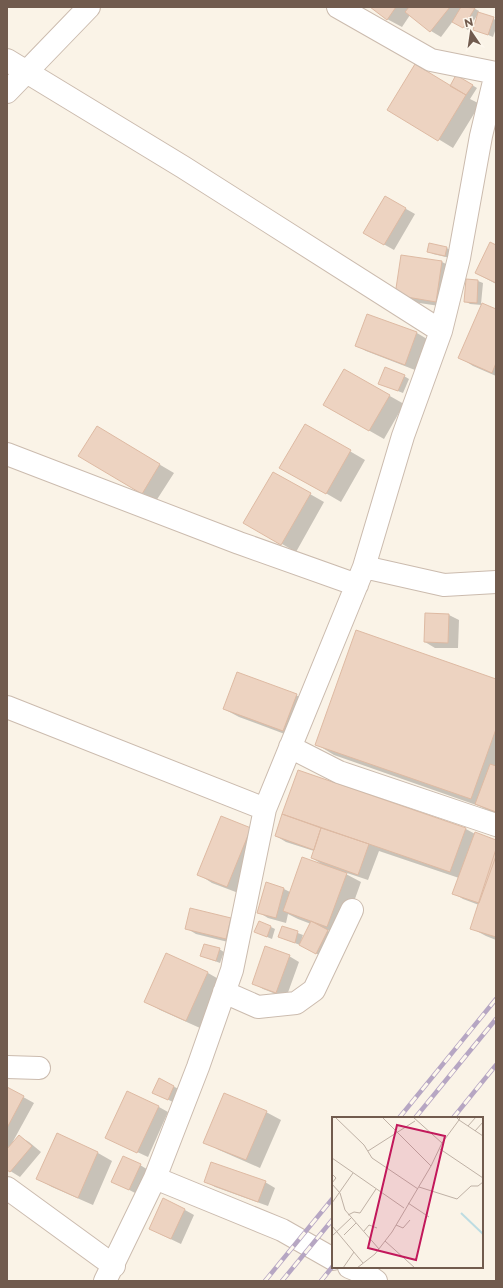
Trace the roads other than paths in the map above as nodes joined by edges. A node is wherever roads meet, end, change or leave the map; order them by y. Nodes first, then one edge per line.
1 (89, 7) edge
2 (338, 7) edge
3 (7, 60) edge
4 (27, 71) junction
5 (496, 73) edge
6 (7, 92) edge
7 (489, 139) edge
8 (441, 331) junction
9 (7, 454) edge
10 (361, 576) junction
11 (496, 582) edge
12 (7, 707) edge
13 (290, 747) junction
14 (265, 809) junction
15 (496, 825) edge
16 (352, 910) dead end
17 (224, 992) junction
18 (7, 1068) edge
19 (39, 1068) dead end
20 (155, 1178) junction
21 (7, 1188) edge
22 (332, 1258) edge
23 (351, 1268) edge
24 (109, 1273) edge
25 (376, 1281) edge

1 - 4 street
2 - 5 street
3 - 4 street
4 - 6 street
4 - 8 street
5 - 7 street
7 - 8 street
8 - 10 street
9 - 10 street
10 - 11 street
10 - 13 street
12 - 14 street
13 - 14 street
13 - 15 street
14 - 17 street
16 - 17 street
17 - 20 street
18 - 19 street
20 - 22 street
20 - 24 street
21 - 24 street
23 - 25 street

